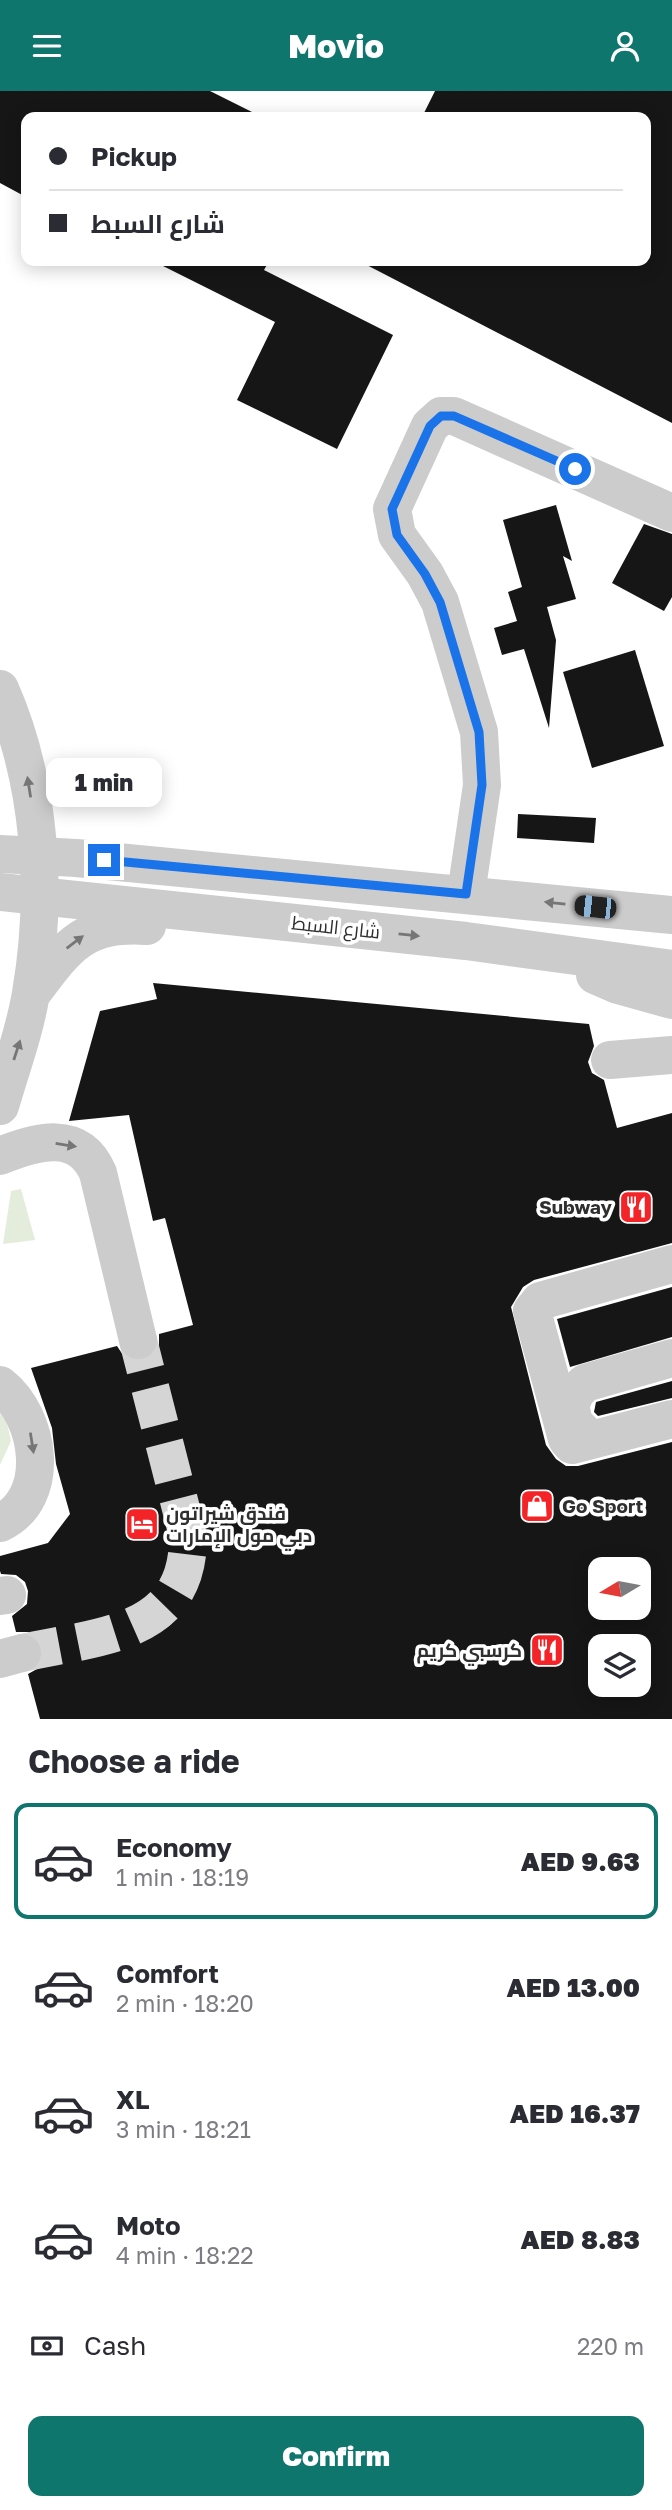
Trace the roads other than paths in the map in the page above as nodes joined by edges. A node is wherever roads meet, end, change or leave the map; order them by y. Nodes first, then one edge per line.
1 (672, 513) edge
2 (0, 689) edge
3 (0, 854) edge
4 (38, 855) junction
5 (0, 892) edge
6 (466, 894) junction
7 (40, 897) junction
8 (672, 915) edge
9 (232, 916) junction
10 (528, 948) junction
11 (672, 969) edge
12 (618, 985) junction
13 (31, 994) junction
14 (672, 1000) edge
15 (672, 1027) edge
16 (672, 1055) edge
17 (610, 1060) dead end
18 (0, 1106) edge
19 (0, 1156) edge
20 (672, 1264) edge
21 (138, 1340) tunnel mouth
22 (672, 1358) edge
23 (672, 1365) edge
24 (0, 1385) edge
25 (565, 1394) junction
26 (672, 1418) edge
27 (0, 1523) edge

1 - 6 street
4 -> 2 street
3 - 4 street
4 - 6 street
4 - 7 street
5 - 7 street, شارع السبط
8 -> 6 street
7 - 9 street, شارع السبط
7 - 13 street
9 -> 10 street, شارع السبط
13 -> 9 street
10 - 11 street, شارع السبط
10 - 12 street
12 - 14 street
12 - 15 street
18 -> 13 street
16 - 17 street
19 -> 21 street
20 - 25 street
22 - 25 street
23 - 25 street
24 -> 27 street
25 - 26 street

